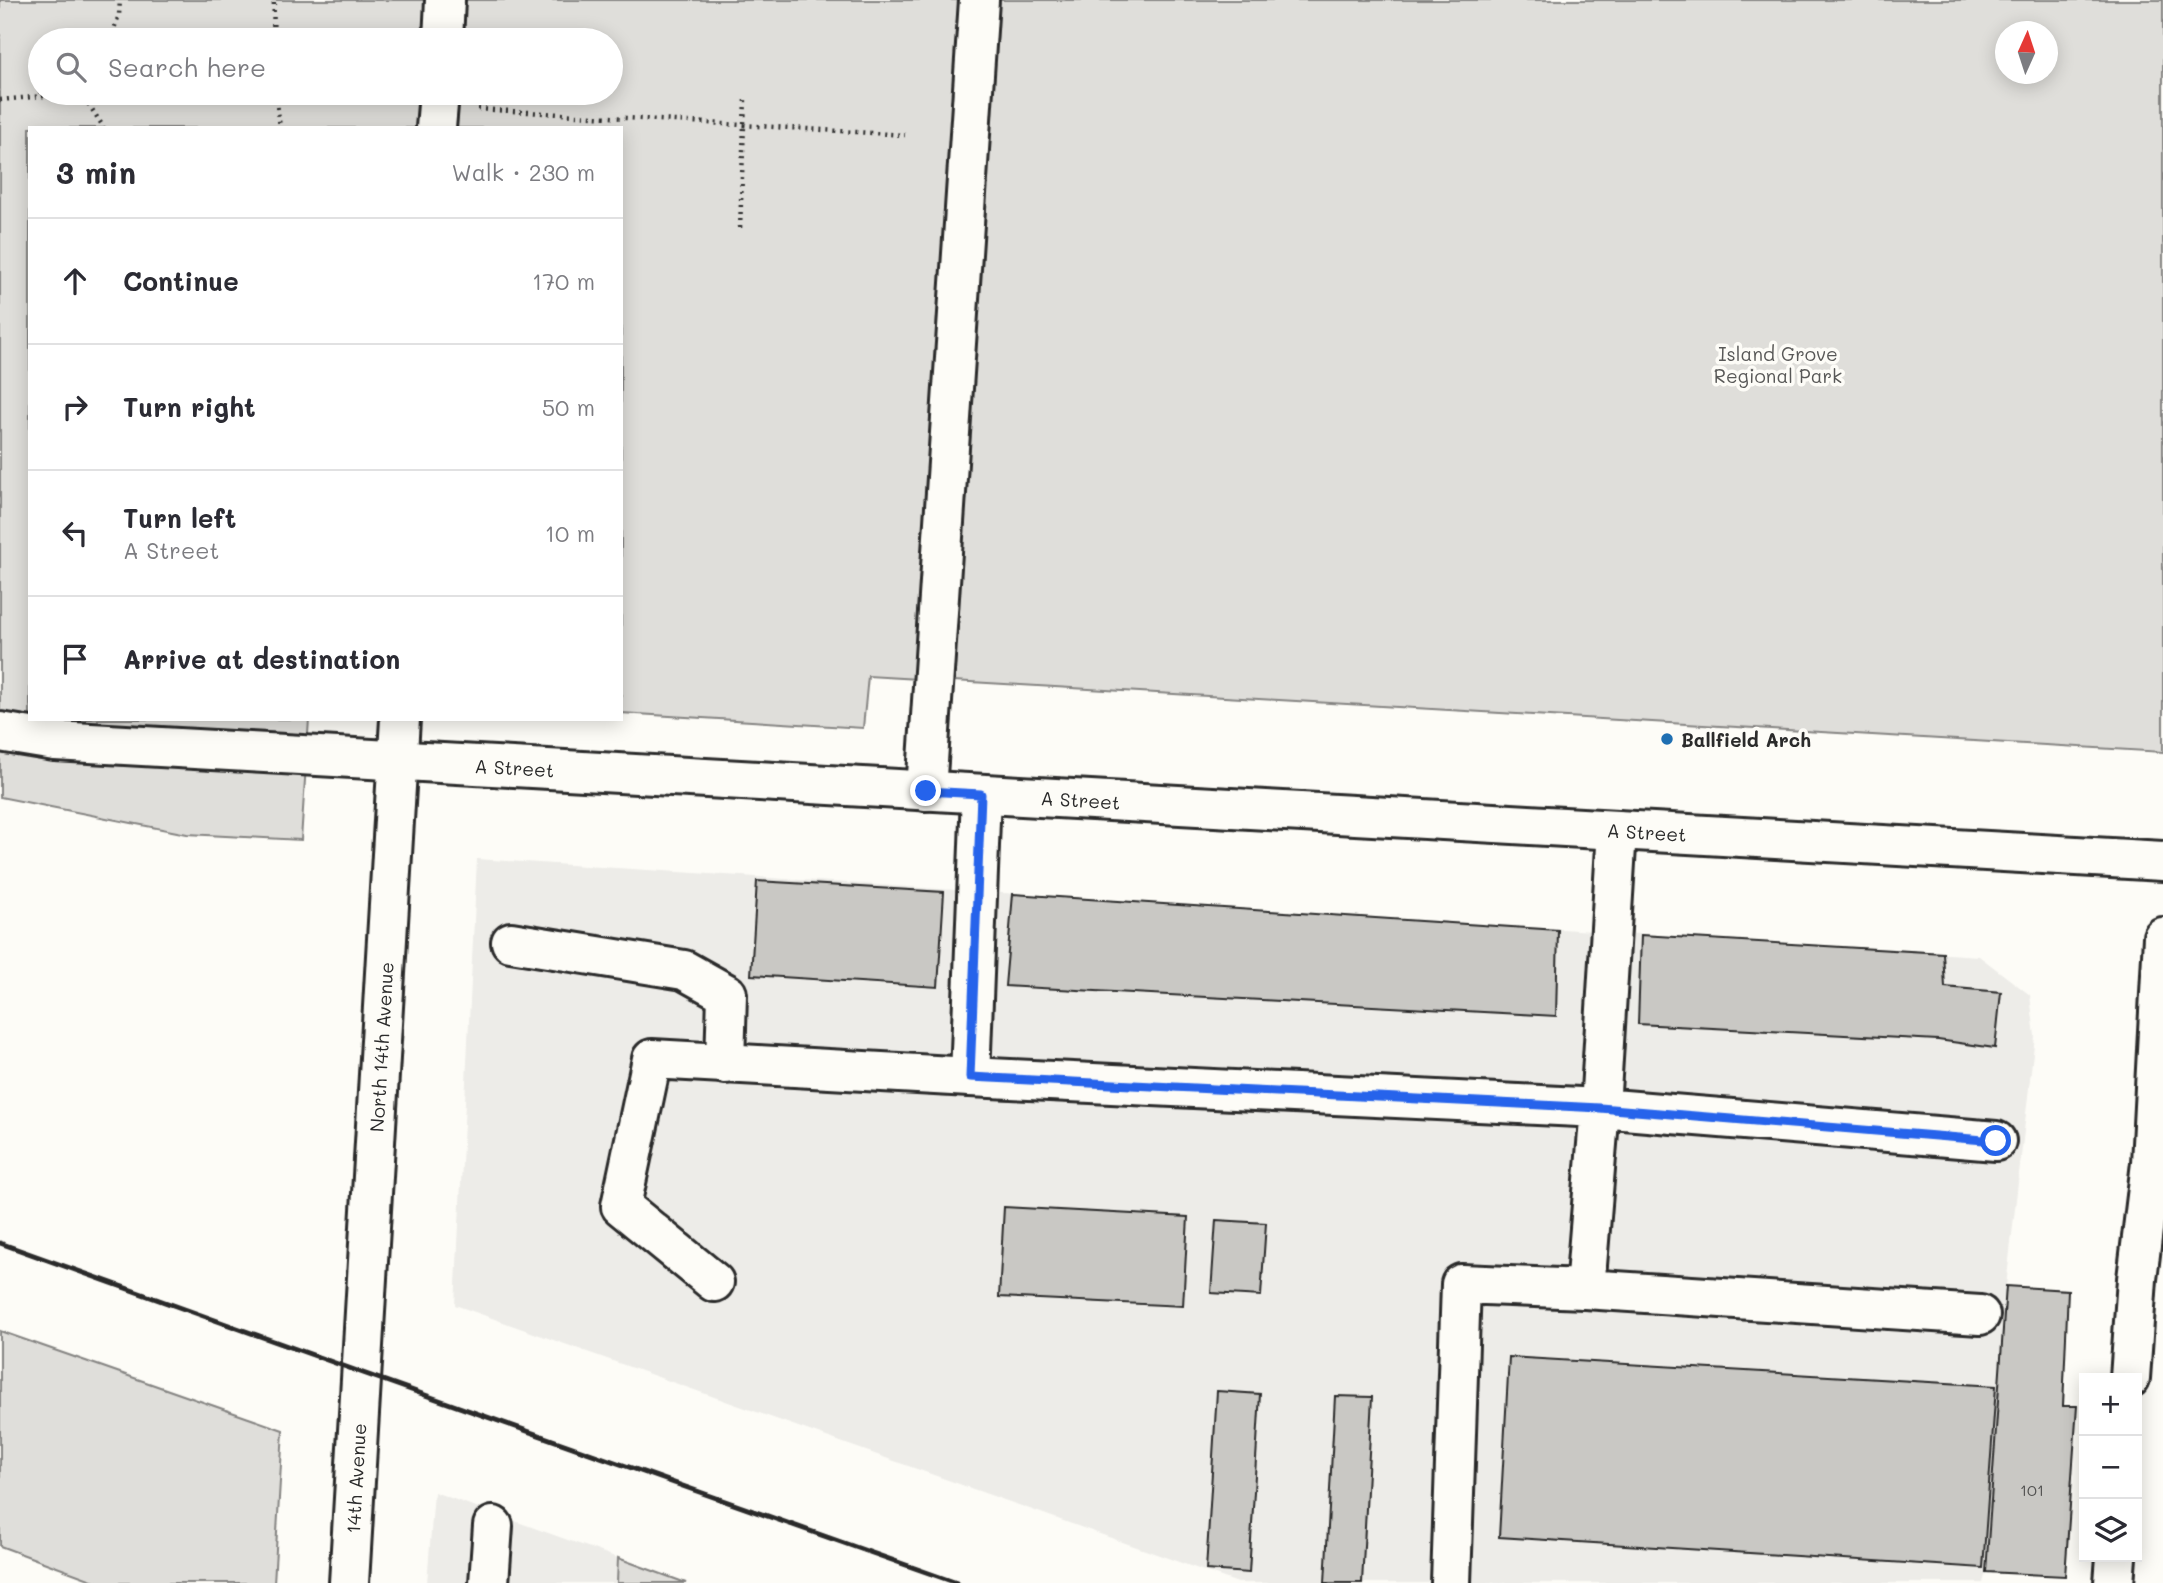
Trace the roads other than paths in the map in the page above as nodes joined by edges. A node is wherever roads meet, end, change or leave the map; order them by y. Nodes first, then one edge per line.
1 (446, 0) edge
2 (979, 0) edge
3 (444, 28) edge
4 (438, 105) edge
5 (436, 126) edge
6 (400, 721) edge
7 (0, 732) edge
8 (398, 761) junction
9 (926, 791) junction
10 (981, 794) junction
11 (1617, 830) junction
12 (2163, 861) edge
13 (2163, 937) edge
14 (511, 942) dead end
15 (724, 1064) junction
16 (970, 1077) junction
17 (1600, 1108) junction
18 (1996, 1141) dead end
19 (2151, 1163) junction
20 (2163, 1219) edge
21 (714, 1282) dead end
22 (1585, 1289) junction
23 (1980, 1315) dead end
24 (363, 1373) joint
25 (2130, 1373) edge
26 (493, 1526) dead end
27 (2116, 1562) edge
28 (349, 1583) edge
29 (489, 1583) edge
30 (1451, 1583) edge
31 (2114, 1583) edge

1 - 3 street
2 - 9 street
4 - 5 street
6 - 8 street, North 14th Avenue
7 - 8 street, A Street
8 - 9 street, A Street
8 - 24 street, North 14th Avenue
9 - 10 street, A Street
10 - 11 street, A Street
10 - 16 street
11 - 12 street, A Street
11 - 17 street
13 - 19 street
14 - 15 street
15 - 16 street
15 - 21 street
16 - 17 street
17 - 18 street
17 - 22 street
19 - 20 street
19 - 25 street
22 - 23 street
22 - 30 street
24 - 28 street, 14th Avenue
26 - 29 street
27 - 31 street

